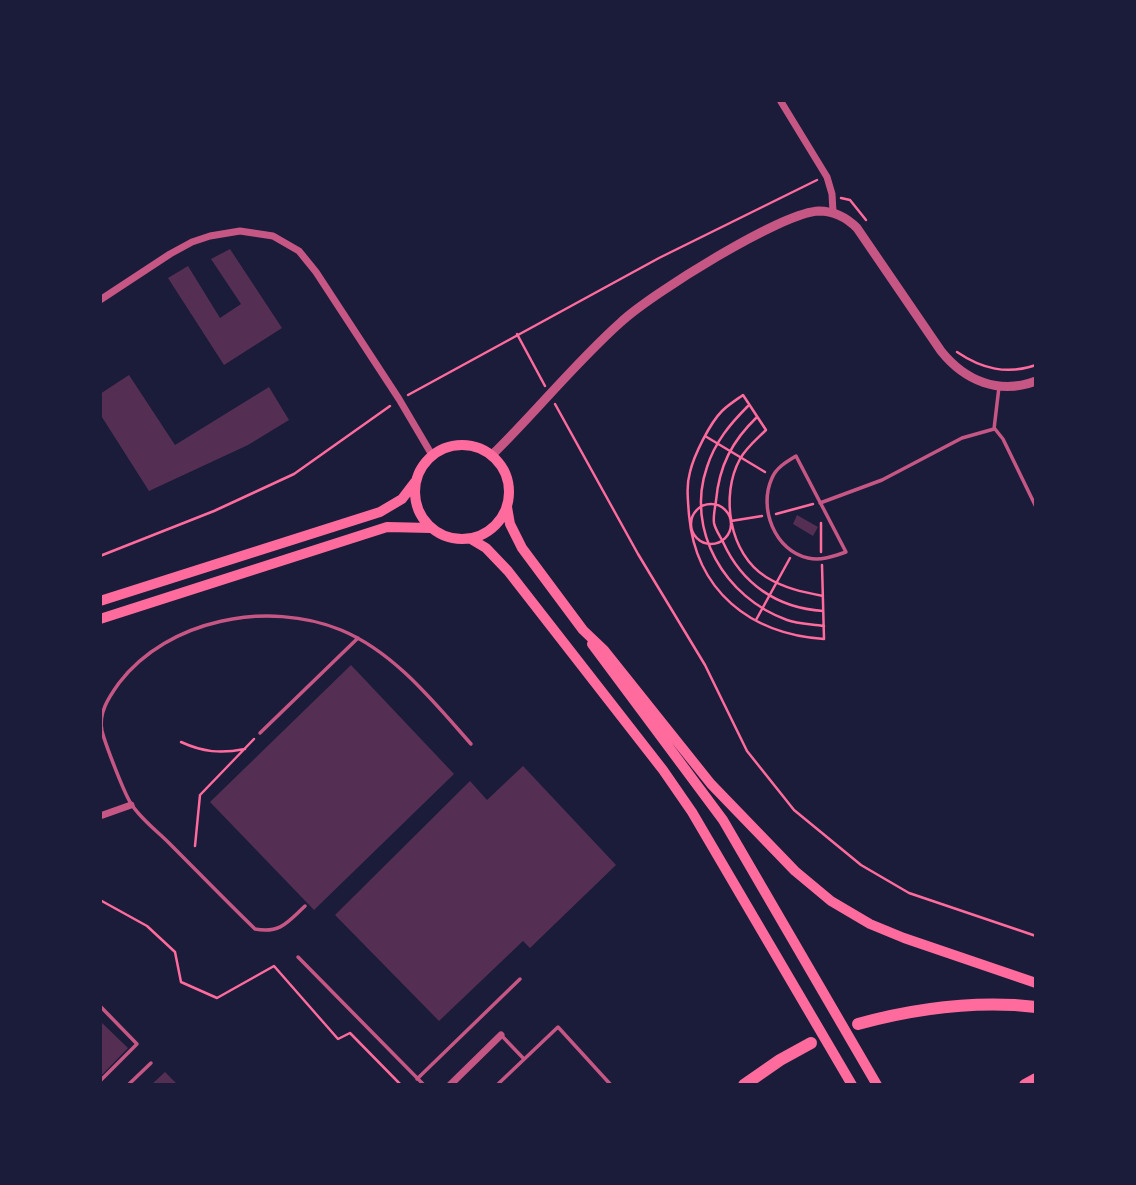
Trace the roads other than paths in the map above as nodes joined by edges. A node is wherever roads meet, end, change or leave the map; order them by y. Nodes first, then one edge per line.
1 (780, 100) edge
2 (833, 212) junction
3 (100, 300) edge
4 (1036, 381) edge
5 (999, 387) junction
6 (994, 429) junction
7 (432, 455) junction
8 (492, 455) junction
9 (415, 482) junction
10 (820, 503) junction
11 (507, 507) junction
12 (1036, 507) edge
13 (431, 528) junction
14 (471, 539) junction
15 (100, 601) edge
16 (100, 619) edge
17 (583, 630) junction
18 (358, 638) junction
19 (260, 733) road end
20 (471, 744) dead end
21 (131, 805) junction
22 (100, 816) edge
23 (305, 906) dead end
24 (298, 957) dead end
25 (520, 979) dead end
26 (1036, 983) edge
27 (100, 1006) edge
28 (1036, 1007) edge
29 (858, 1024) dead end
30 (501, 1035) joint
31 (811, 1043) dead end
32 (524, 1059) junction
33 (151, 1062) dead end
34 (417, 1079) junction
35 (1036, 1079) edge
36 (100, 1081) edge
37 (128, 1085) edge
38 (424, 1085) edge
39 (450, 1085) edge
40 (497, 1085) edge
41 (611, 1085) edge
42 (744, 1085) edge
43 (852, 1085) edge
44 (877, 1085) edge
45 (1025, 1085) edge

1 - 2 street
2 - 5 street
2 - 8 street
3 - 7 street
4 - 5 street
5 - 6 lane
6 - 10 lane
6 - 12 lane
7 - 8 main road
7 - 9 main road
8 - 11 main road
9 - 13 main road
9 - 15 main road
10 - 10 lane
11 - 14 main road
11 - 17 main road
13 - 14 main road
13 - 16 main road
14 - 43 main road
17 - 26 main road
17 - 44 main road
18 - 19 lane
18 - 20 lane
18 - 21 lane
21 - 22 street
21 - 23 lane
24 - 34 lane
25 - 34 lane
27 - 36 lane
28 - 29 highway
30 - 32 lane
30 - 39 street
31 - 42 highway
32 - 40 lane
32 - 41 lane
33 - 37 lane
34 - 38 lane
35 - 45 highway

